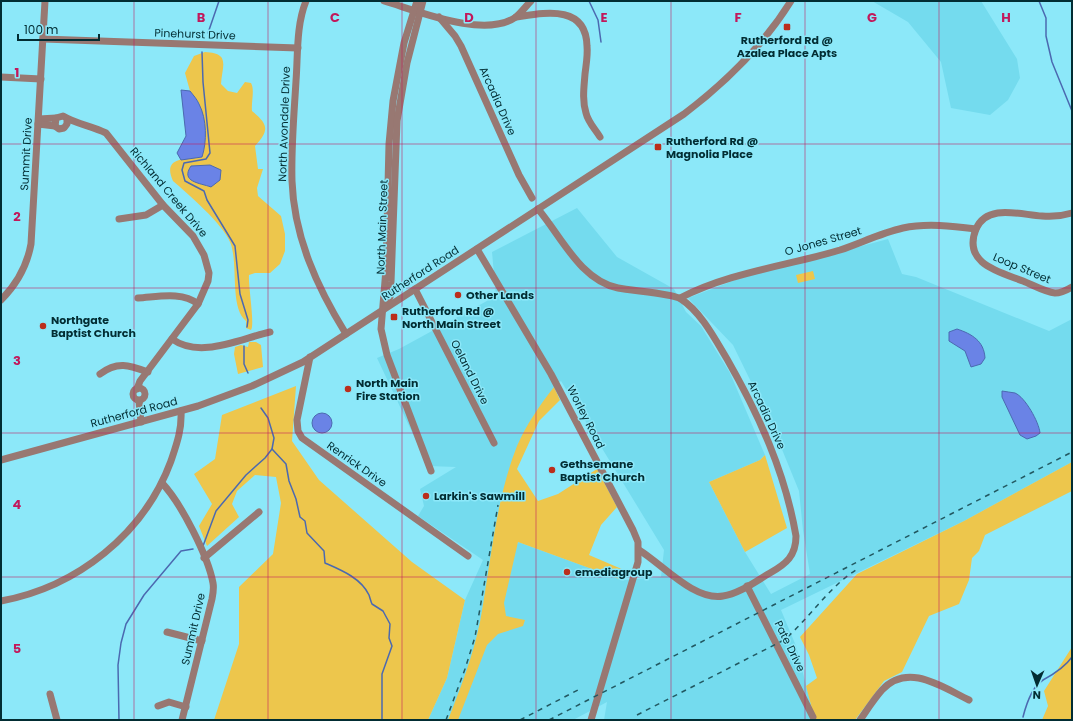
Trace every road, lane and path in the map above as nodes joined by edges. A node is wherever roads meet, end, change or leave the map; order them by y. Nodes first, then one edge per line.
1 (45, 1) edge
2 (306, 1) edge
3 (384, 1) edge
4 (417, 1) edge
5 (423, 1) edge
6 (531, 1) edge
7 (791, 1) edge
8 (417, 11) junction
9 (439, 17) junction
10 (516, 17) junction
11 (43, 39) junction
12 (298, 48) junction
13 (1, 77) edge
14 (41, 79) junction
15 (38, 121) junction
16 (56, 122) junction
17 (66, 123) junction
18 (600, 137) dead end
19 (532, 198) dead end
20 (163, 205) junction
21 (538, 209) junction
22 (1072, 212) edge
23 (119, 219) dead end
24 (976, 229) junction
25 (477, 249) junction
26 (1072, 287) edge
27 (415, 289) junction
28 (138, 298) dead end
29 (680, 298) junction
30 (1, 300) edge
31 (198, 304) junction
32 (383, 310) junction
33 (270, 332) dead end
34 (346, 334) junction
35 (172, 339) junction
36 (310, 357) junction
37 (148, 372) junction
38 (100, 374) dead end
39 (137, 389) junction
40 (144, 392) junction
41 (139, 401) junction
42 (181, 411) junction
43 (141, 422) junction
44 (494, 443) dead end
45 (1, 460) edge
46 (431, 471) dead end
47 (162, 483) junction
48 (259, 512) dead end
49 (639, 550) junction
50 (468, 556) dead end
51 (204, 558) junction
52 (747, 586) junction
53 (1, 601) edge
54 (168, 632) dead end
55 (202, 640) junction
56 (50, 694) dead end
57 (969, 700) dead end
58 (158, 706) dead end
59 (186, 706) junction
60 (812, 717) dead end
61 (592, 718) edge
62 (57, 720) edge
63 (182, 720) edge
64 (860, 720) edge

1 - 11 street, Summit Drive
2 - 12 street, North Avondale Drive
3 - 8 street
4 - 8 street, North Main Street
5 - 8 street, North Main Street
6 - 10 street
7 - 21 street, Rutherford Road
8 - 9 street
8 - 32 street, North Main Street
9 - 10 street
9 - 19 street, Arcadia Drive
10 - 18 street
11 - 12 street, Pinehurst Drive
11 - 14 street, Summit Drive
12 - 34 street, North Avondale Drive
13 - 14 street
14 - 15 street, Summit Drive
15 - 16 street, Richland Creek Drive
15 - 30 street, Summit Drive
16 - 17 street, Richland Creek Drive
16 - 17 street, Richland Creek Drive
17 - 20 street, Richland Creek Drive
20 - 23 street
20 - 31 street, Richland Creek Drive
21 - 25 street, Rutherford Road
21 - 29 street
22 - 24 street
24 - 26 street, Loop Street
24 - 29 street, O Jones Street
25 - 27 street, Rutherford Road
25 - 49 street, Worley Road
27 - 32 street, Rutherford Road
27 - 44 street, Oeland Drive
28 - 31 street
29 - 52 street, Arcadia Drive
31 - 35 street, Richland Creek Drive
32 - 34 street, Rutherford Road
32 - 46 street, North Main Street
33 - 35 street
34 - 36 street, Rutherford Road
35 - 37 street, Richland Creek Drive
36 - 42 street, Rutherford Road
36 - 50 street, Renrick Drive
37 - 38 street
37 - 39 street, Richland Creek Drive
37 - 40 street, Richland Creek Drive
39 - 40 street
39 - 41 street
40 - 41 street, Richland Creek Drive
41 - 43 street
42 - 43 street, Rutherford Road
42 - 47 street
43 - 45 street, Rutherford Road
47 - 51 street, Summit Drive
47 - 53 street
48 - 51 street
49 - 52 street, Arcadia Drive
49 - 61 street, Worley Road
51 - 55 street, Summit Drive
52 - 60 street, Pate Drive
54 - 55 street
55 - 59 street, Summit Drive
56 - 62 street
57 - 64 street
58 - 59 street
59 - 63 street, Summit Drive

